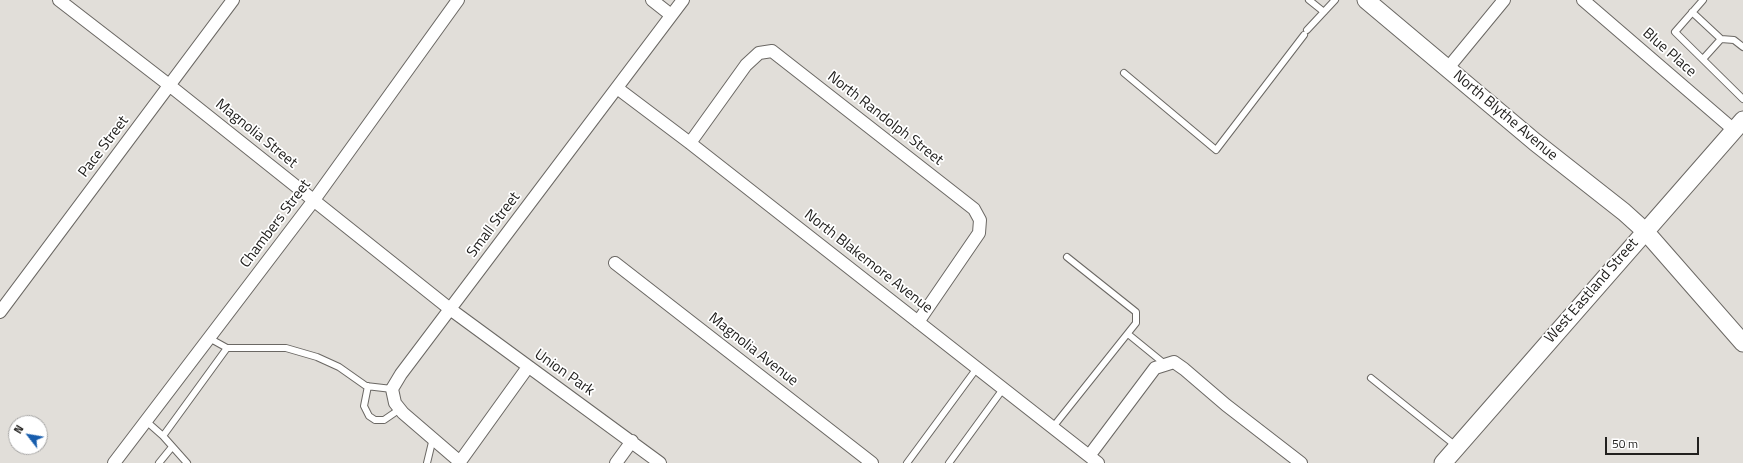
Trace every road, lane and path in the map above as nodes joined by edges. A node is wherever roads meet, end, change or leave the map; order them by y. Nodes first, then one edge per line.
1 (59, 0) edge
2 (233, 0) edge
3 (458, 0) edge
4 (652, 0) edge
5 (683, 0) edge
6 (1309, 0) edge
7 (1335, 0) edge
8 (1504, 0) edge
9 (1583, 0) edge
10 (1703, 0) edge
11 (1373, 2) edge
12 (1324, 12) junction
13 (1692, 12) junction
14 (670, 15) junction
15 (1721, 39) junction
16 (1743, 47) edge
17 (1703, 59) junction
18 (1448, 68) junction
19 (1124, 73) dead end
20 (169, 85) junction
21 (617, 88) junction
22 (1743, 99) edge
23 (1738, 126) edge
24 (690, 142) junction
25 (314, 200) junction
26 (1644, 231) junction
27 (1067, 257) dead end
28 (615, 263) dead end
29 (450, 309) junction
30 (0, 312) edge
31 (918, 322) junction
32 (1128, 334) junction
33 (209, 338) junction
34 (1743, 343) edge
35 (227, 348) junction
36 (1166, 365) junction
37 (528, 367) junction
38 (977, 368) junction
39 (1371, 378) dead end
40 (368, 386) junction
41 (392, 389) junction
42 (1004, 389) junction
43 (400, 409) junction
44 (146, 421) junction
45 (1053, 428) junction
46 (162, 436) junction
47 (432, 438) junction
48 (632, 441) junction
49 (172, 446) junction
50 (1457, 447) junction
51 (1093, 459) edge
52 (459, 462) edge
53 (114, 463) edge
54 (159, 463) edge
55 (187, 463) edge
56 (427, 463) edge
57 (616, 463) edge
58 (660, 463) edge
59 (872, 463) edge
60 (907, 463) edge
61 (949, 463) edge
62 (1301, 463) edge
63 (1443, 463) edge

1 - 20 street, Magnolia Street
2 - 20 street, Pace Street
3 - 25 street, Chambers Street
4 - 14 street
5 - 14 street, Small Street
6 - 12 lane
7 - 12 lane
8 - 18 street
9 - 23 street, Blue Place
10 - 13 lane
11 - 18 street, North Blythe Avenue
12 - 19 lane
13 - 15 lane
13 - 17 lane
14 - 21 street, Small Street
15 - 16 lane
15 - 17 lane
17 - 22 lane
18 - 26 street, North Blythe Avenue
20 - 25 street, Magnolia Street
20 - 30 street, Pace Street
21 - 24 street, North Blakemore Avenue
21 - 29 street, Small Street
23 - 26 street, West Eastland Street
24 - 31 street, North Blakemore Avenue
24 - 31 street, North Randolph Street
25 - 29 street, Magnolia Street
25 - 33 street, Chambers Street
26 - 34 street, North Blythe Avenue
26 - 50 street, West Eastland Street
27 - 32 lane
28 - 59 street, Magnolia Avenue
29 - 37 street, Union Park
29 - 41 street, Small Street
31 - 38 street, North Blakemore Avenue
32 - 36 lane
32 - 45 lane
33 - 35 lane
33 - 44 street, Chambers Street
35 - 40 lane
35 - 46 lane
36 - 51 street
36 - 62 street
37 - 48 street, Union Park
37 - 52 street
38 - 42 street, North Blakemore Avenue
38 - 60 lane
39 - 50 lane
40 - 41 lane
40 - 43 lane
41 - 43 street
42 - 45 street, North Blakemore Avenue
42 - 61 lane
43 - 47 street
44 - 46 lane
44 - 53 street, Chambers Street
45 - 51 street, North Blakemore Avenue
46 - 49 lane
47 - 52 street
47 - 56 lane
48 - 57 street
48 - 58 street, Union Park
49 - 54 lane
49 - 55 lane
50 - 63 street, West Eastland Street

